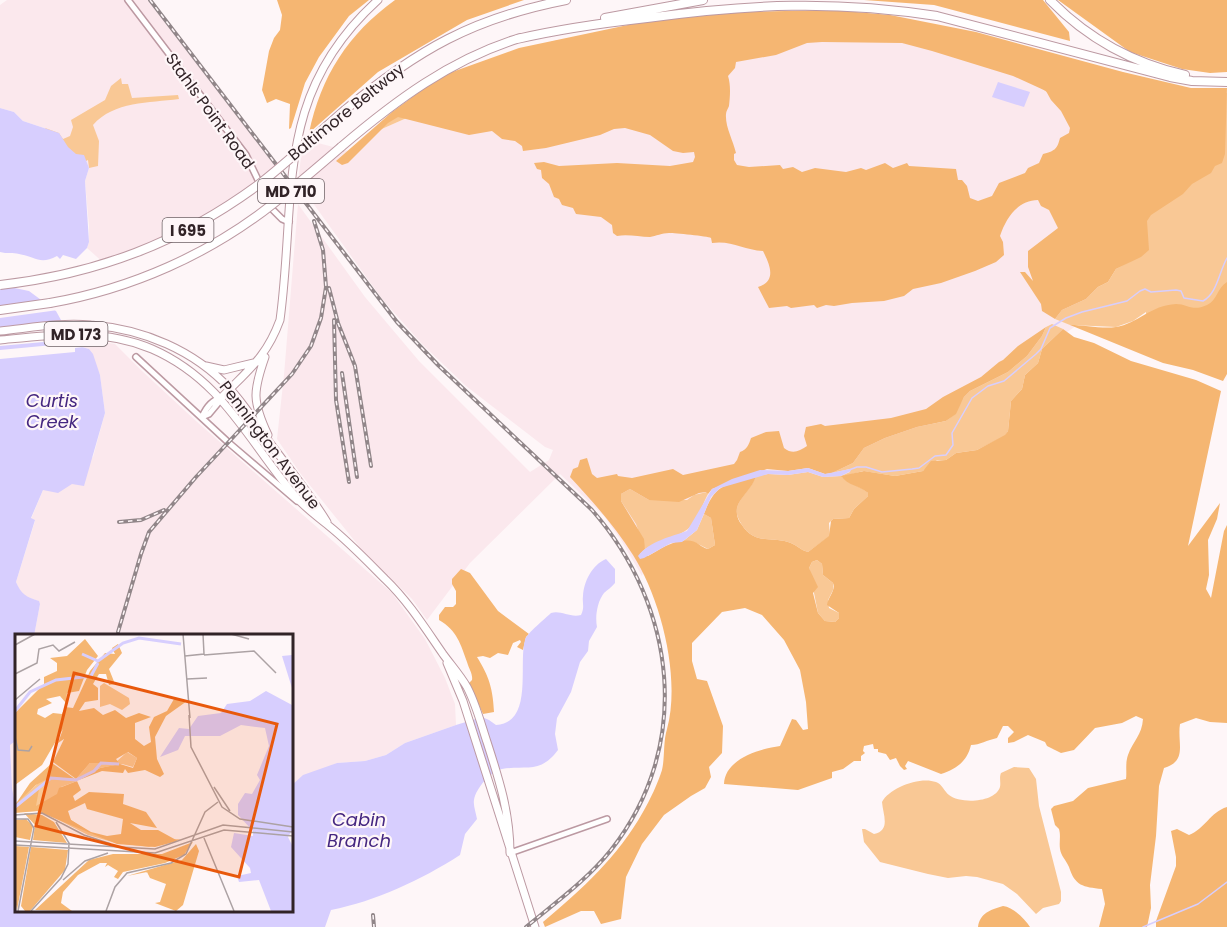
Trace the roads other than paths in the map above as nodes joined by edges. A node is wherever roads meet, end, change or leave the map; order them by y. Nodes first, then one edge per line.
1 (128, 0) edge
2 (378, 0) edge
3 (555, 0) edge
4 (566, 0) edge
5 (703, 0) edge
6 (1050, 0) edge
7 (506, 14) junction
8 (517, 39) junction
9 (1227, 80) edge
10 (289, 222) junction
11 (0, 285) edge
12 (0, 310) edge
13 (0, 331) edge
14 (0, 340) edge
15 (267, 349) junction
16 (136, 357) dead end
17 (259, 361) junction
18 (201, 364) junction
19 (230, 388) junction
20 (220, 398) junction
21 (202, 417) junction
22 (274, 448) junction
23 (305, 507) junction
24 (330, 526) junction
25 (444, 655) junction
26 (607, 819) dead end
27 (510, 853) junction
28 (535, 927) edge

1 - 10 street, Stahls Point Road
2 - 10 main road, MD 710
3 - 7 highway
4 - 7 highway, Baltimore Beltway / I 695
5 - 8 highway, Baltimore Beltway / I 695
6 - 9 highway
7 - 11 highway, Baltimore Beltway / I 695, bridge
8 - 9 highway
8 - 12 highway, Baltimore Beltway / I 695, bridge
10 - 15 main road, MD 710
13 - 18 main road, Pennington Avenue / MD 173
14 - 20 main road, Pennington Avenue / MD 173
15 - 17 main road, MD 710
15 - 22 main road
16 - 21 street
17 - 18 main road
17 - 19 main road, MD 710
18 - 19 main road, Pennington Avenue / MD 173
19 - 20 main road, MD 710
19 - 22 main road, Pennington Avenue / MD 173
20 - 21 street
20 - 23 main road, Pennington Avenue / MD 173
21 - 23 street
22 - 24 main road, Pennington Avenue / MD 173
23 - 24 main road, Pennington Avenue / MD 173
24 - 25 main road, Pennington Avenue / MD 173
25 - 27 main road, Pennington Avenue / MD 173
25 - 27 main road, Pennington Avenue / MD 173
26 - 27 street
27 - 28 main road, Pennington Avenue / MD 173

